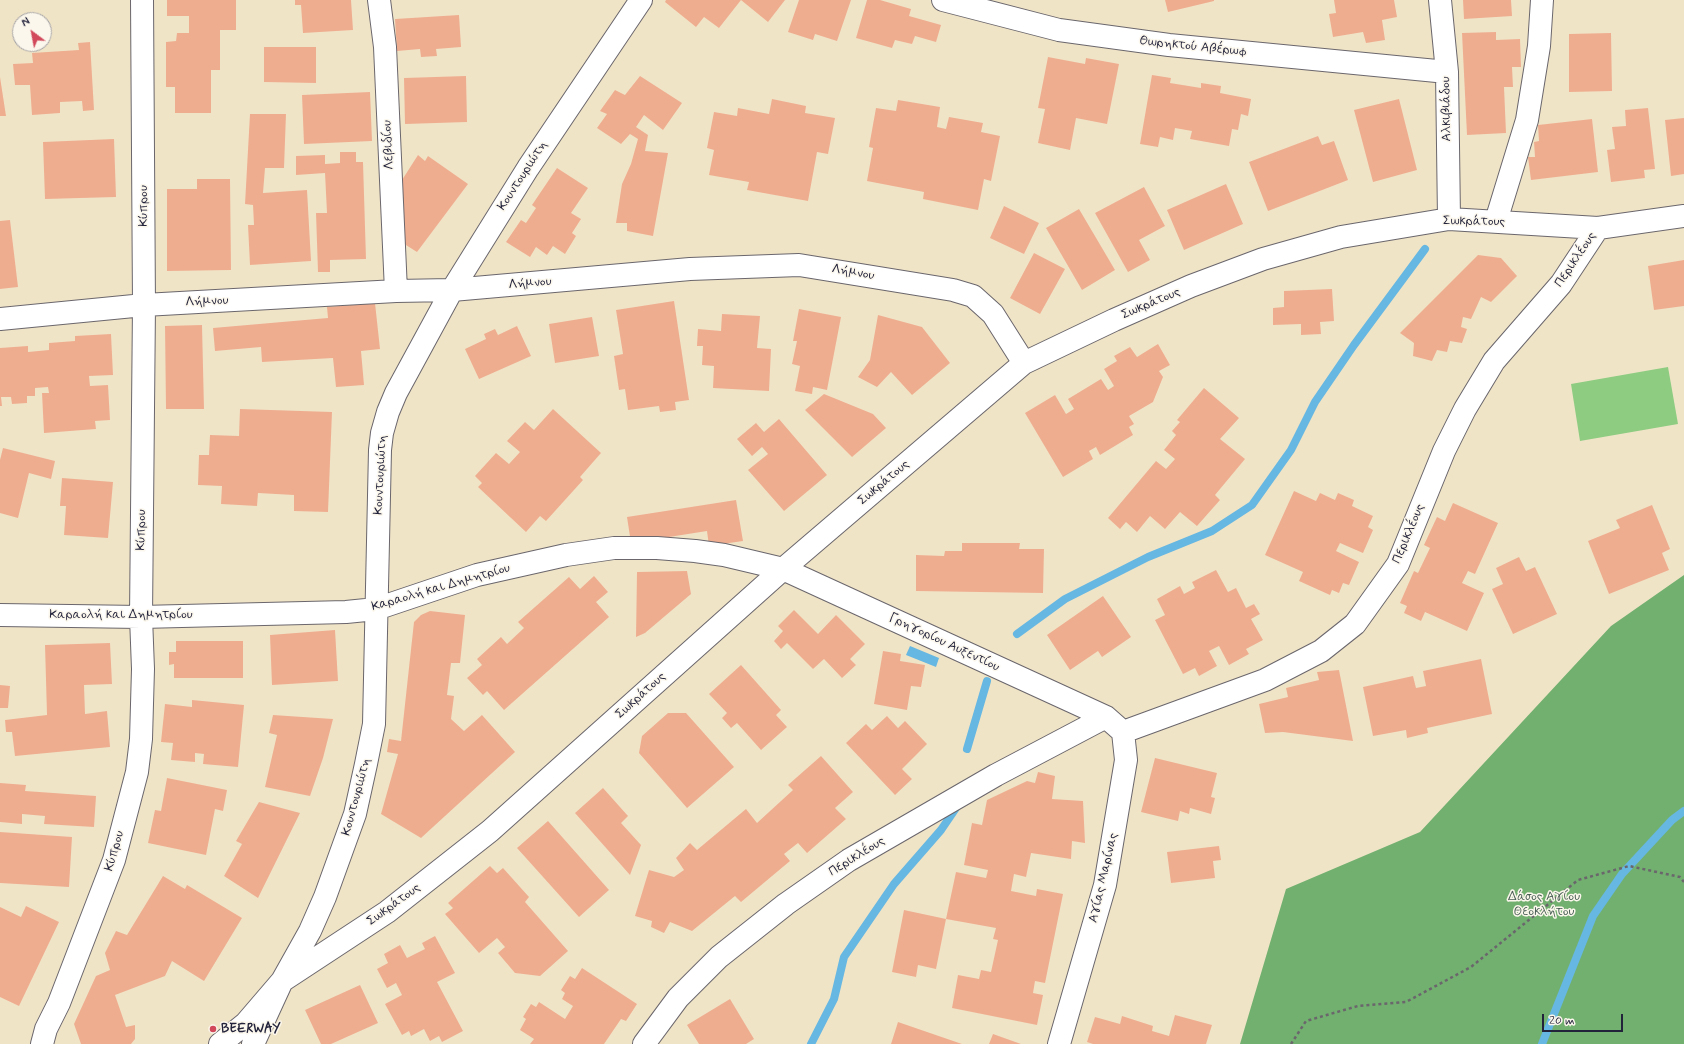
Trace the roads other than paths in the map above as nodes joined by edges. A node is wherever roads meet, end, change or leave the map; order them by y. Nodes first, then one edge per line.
1 (142, 0) edge
2 (379, 0) edge
3 (641, 0) edge
4 (943, 0) edge
5 (1440, 0) edge
6 (1542, 0) edge
7 (1447, 72) junction
8 (1684, 216) edge
9 (1448, 219) junction
10 (1496, 221) junction
11 (1598, 228) junction
12 (452, 290) junction
13 (396, 291) junction
14 (144, 306) junction
15 (0, 319) edge
16 (1024, 363) junction
17 (783, 569) junction
18 (376, 609) junction
19 (0, 615) edge
20 (141, 617) junction
21 (1106, 717) junction
22 (1123, 732) junction
23 (282, 982) junction
24 (42, 1044) edge
25 (220, 1044) edge
26 (253, 1044) edge
27 (644, 1044) edge
28 (1059, 1044) edge

1 - 14 street, Κύπρου
2 - 13 street, Λεβιδίου
3 - 12 street, Κουντουριώτη
4 - 7 street, Θωρηκτού Αβέρωφ
5 - 7 street, Αλκιβιάδου
6 - 10 street
7 - 9 street, Αλκιβιάδου
8 - 11 street, Σωκράτους
9 - 10 street, Σωκράτους
9 - 16 street, Σωκράτους
10 - 11 street, Σωκράτους
11 - 22 street, Περικλέους
12 - 13 street, Λήμνου
12 - 16 street, Λήμνου
12 - 18 street, Κουντουριώτη
13 - 14 street, Λήμνου
14 - 15 street, Λήμνου
14 - 20 street, Κύπρου
16 - 17 street, Σωκράτους
17 - 18 street, Καραολή και Δημητρίου
17 - 21 street, Γρηγορίου Αυξεντίου
17 - 23 street, Σωκράτους
18 - 20 street, Καραολή και Δημητρίου
18 - 23 street, Κουντουριώτη
19 - 20 street, Καραολή και Δημητρίου
20 - 24 street, Κύπρου
21 - 22 street
21 - 27 street, Περικλέους
22 - 28 street, Αγίας Μαρίνας
23 - 25 street, Σωκράτους
23 - 26 street

